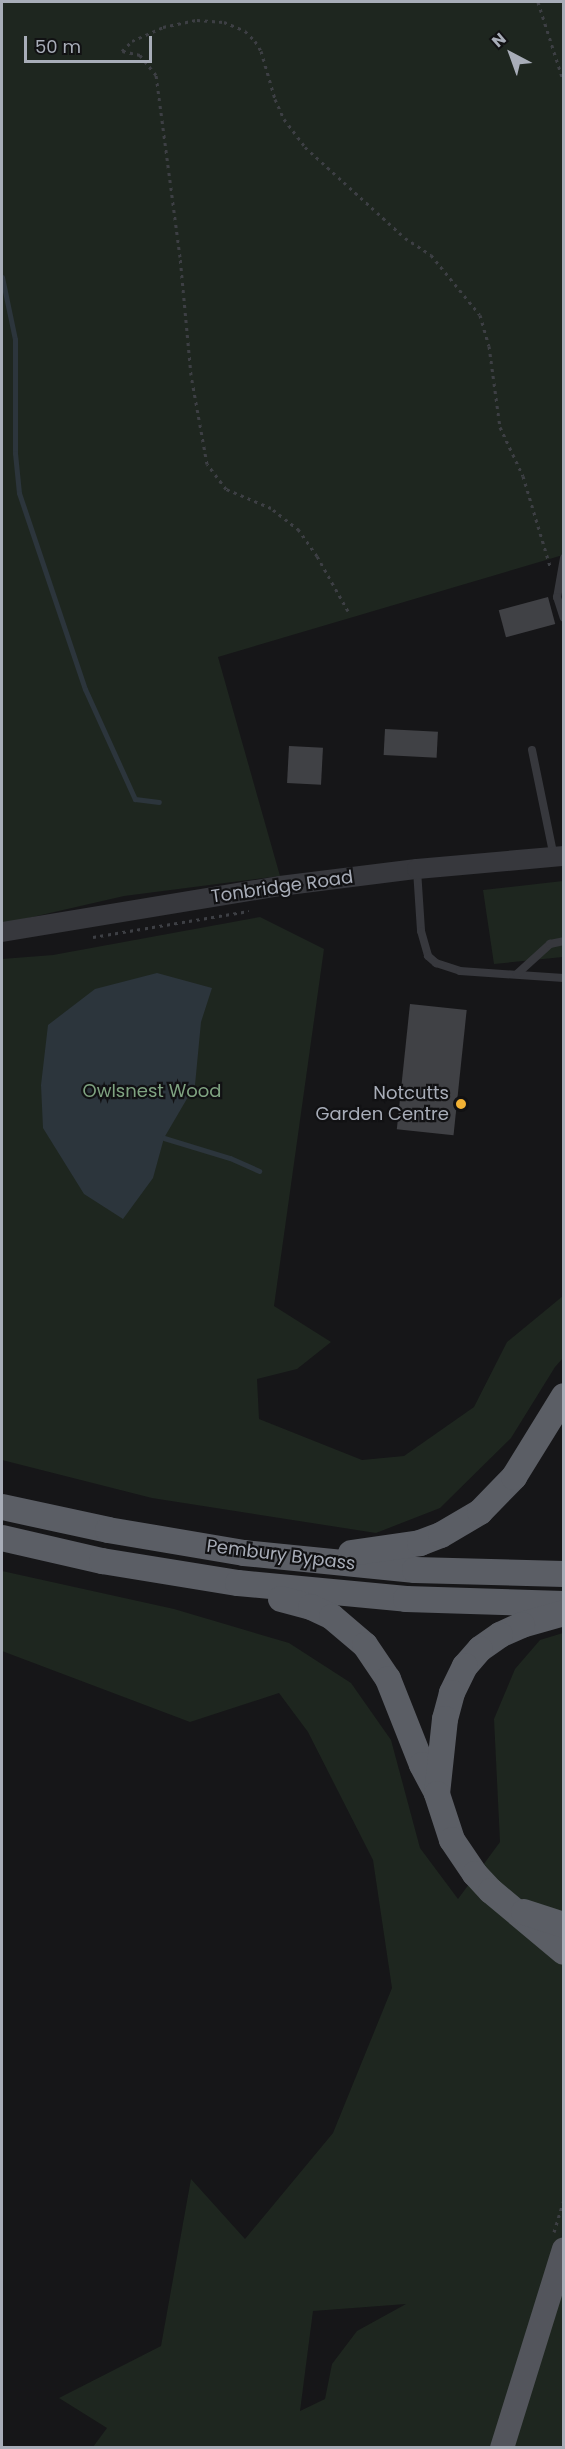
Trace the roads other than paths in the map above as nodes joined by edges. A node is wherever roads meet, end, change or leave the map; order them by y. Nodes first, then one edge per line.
1 (564, 558) edge
2 (564, 618) edge
3 (532, 750) dead end
4 (559, 856) edge
5 (417, 869) junction
6 (2, 932) edge
7 (564, 941) edge
8 (517, 974) junction
9 (564, 978) edge
10 (564, 1396) edge
11 (2, 1507) edge
12 (2, 1539) edge
13 (300, 1560) junction
14 (564, 1574) edge
15 (238, 1582) junction
16 (564, 1604) edge
17 (564, 1613) edge
18 (437, 1794) junction
19 (509, 1907) junction
20 (564, 1925) edge
21 (564, 1952) edge
22 (564, 2249) edge
23 (502, 2448) edge

1 - 2 lane
3 - 4 lane
4 - 5 street, Tonbridge Road
5 - 6 street, Tonbridge Road
5 - 8 lane
7 - 8 lane
8 - 9 lane
10 - 13 highway
11 - 13 highway, Pembury Bypass
12 - 15 highway, Pembury Bypass
13 - 14 highway, Pembury Bypass
15 - 16 highway, Pembury Bypass
15 - 18 highway
17 - 18 highway
18 - 19 highway
19 - 20 highway
19 - 21 highway
22 - 23 main road

